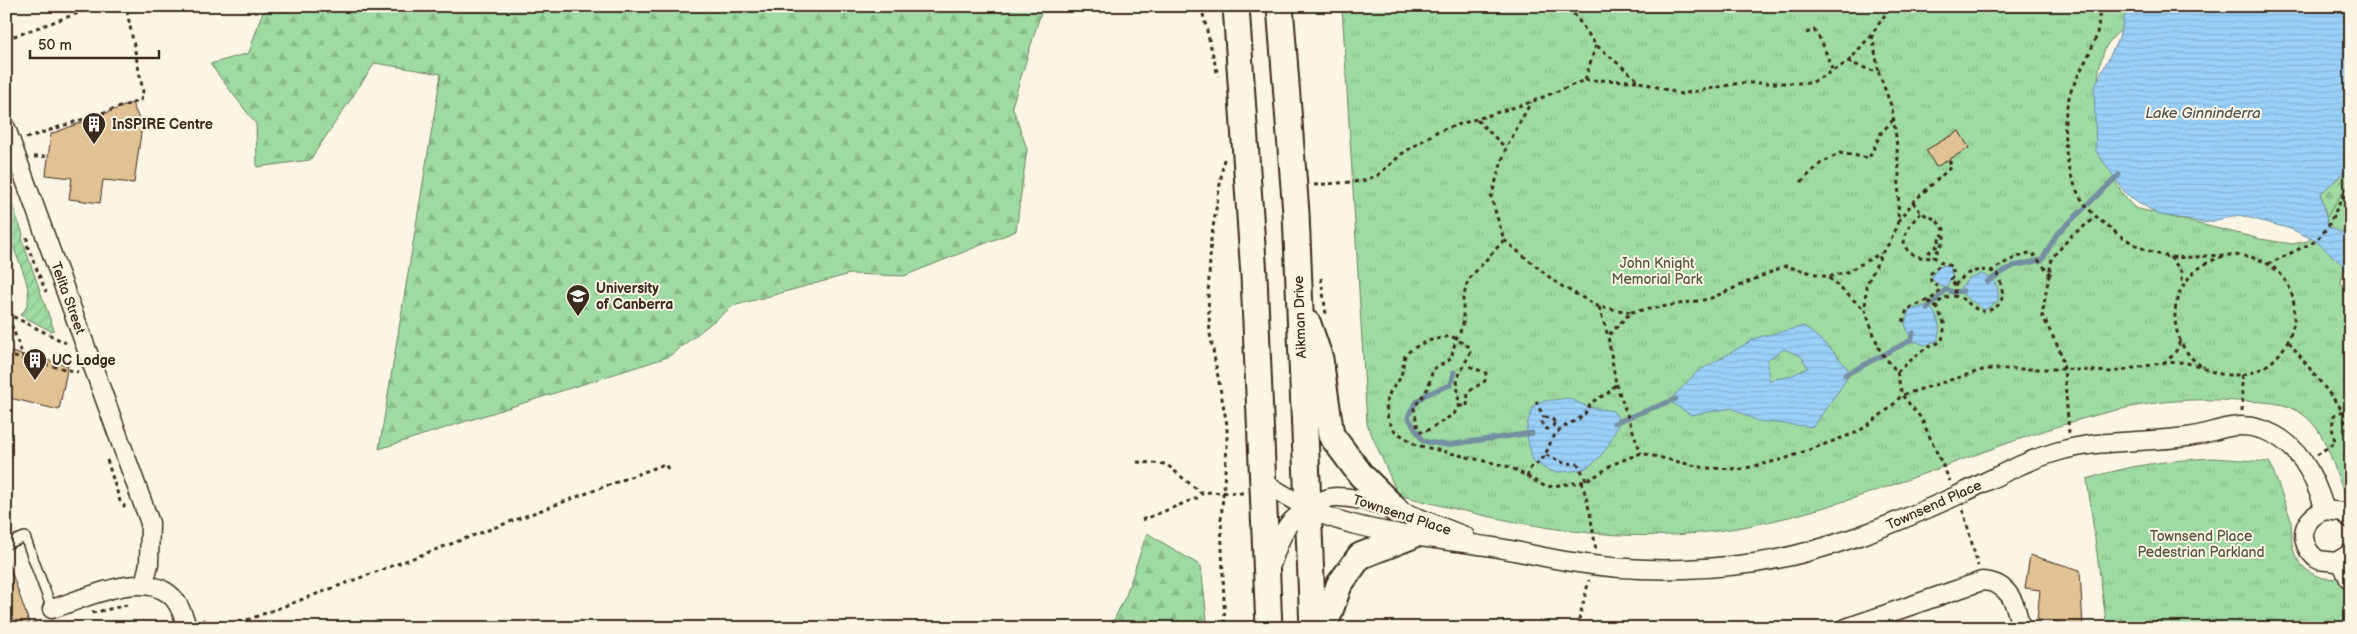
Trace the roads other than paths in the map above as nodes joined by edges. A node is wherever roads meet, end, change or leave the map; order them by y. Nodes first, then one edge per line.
1 (1236, 6) edge
2 (1280, 6) edge
3 (9, 135) edge
4 (1299, 298) junction
5 (1264, 488) junction
6 (1307, 508) junction
7 (2324, 510) junction
8 (1397, 511) junction
9 (2351, 519) edge
10 (1411, 536) junction
11 (6, 544) edge
12 (1496, 548) junction
13 (2343, 558) edge
14 (1268, 573) junction
15 (144, 584) junction
16 (2351, 587) edge
17 (49, 615) joint
18 (194, 623) edge
19 (1269, 628) edge
20 (1313, 628) edge
21 (1324, 628) edge
22 (1846, 628) edge
23 (2020, 628) edge

1 - 5 main road
2 - 4 main road, Aikman Drive
3 - 15 street, Telita Street
4 - 6 main road, Aikman Drive
4 - 8 main road
5 - 6 street, Townsend Place
5 - 14 main road
6 - 8 street, Townsend Place
6 - 10 street, Townsend Place
6 - 14 street, Townsend Place
6 - 20 main road, Aikman Drive
7 - 9 street
7 - 12 street, Townsend Place
7 - 13 street
8 - 12 street, Townsend Place
10 - 12 street, Townsend Place
10 - 21 main road
11 - 17 lane
13 - 16 lane
14 - 19 main road
15 - 17 street
15 - 18 street
22 - 23 street

